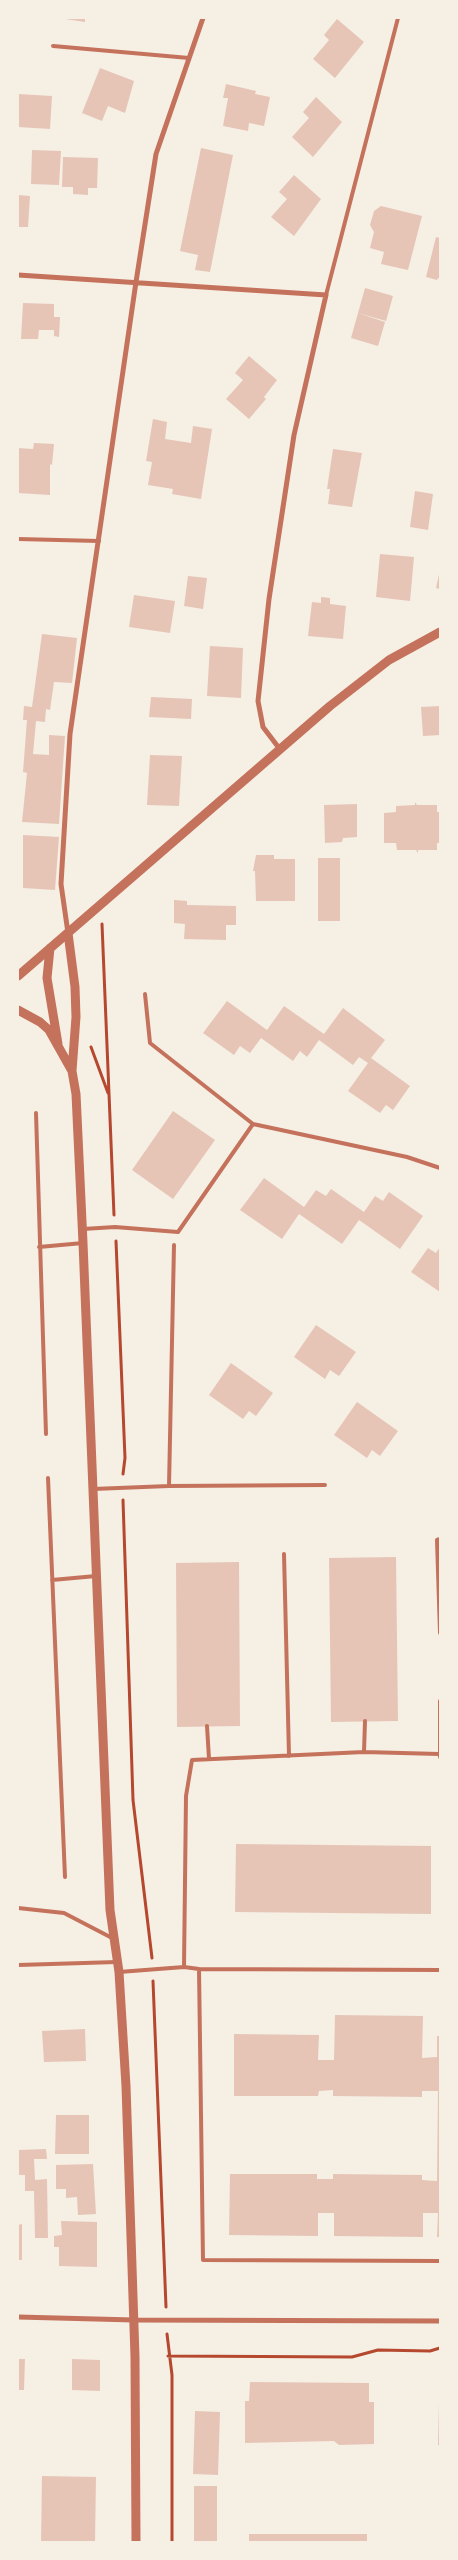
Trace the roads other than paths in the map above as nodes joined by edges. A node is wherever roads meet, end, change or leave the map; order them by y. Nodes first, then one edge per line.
1 (203, 18) edge
2 (398, 18) edge
3 (53, 46) dead end
4 (189, 58) junction
5 (18, 276) edge
6 (136, 282) junction
7 (326, 295) junction
8 (18, 539) edge
9 (99, 541) junction
10 (440, 632) edge
11 (279, 748) junction
12 (68, 933) junction
13 (50, 948) junction
14 (18, 976) edge
15 (145, 994) dead end
16 (18, 1010) edge
17 (58, 1044) junction
18 (72, 1071) junction
19 (36, 1112) dead end
20 (253, 1124) junction
21 (440, 1168) edge
22 (83, 1229) junction
23 (83, 1243) junction
24 (174, 1245) dead end
25 (39, 1247) junction
26 (46, 1434) dead end
27 (48, 1478) dead end
28 (326, 1485) dead end
29 (169, 1486) junction
30 (93, 1489) junction
31 (440, 1539) edge
32 (284, 1554) dead end
33 (96, 1576) junction
34 (52, 1580) junction
35 (440, 1633) edge
36 (440, 1701) edge
37 (365, 1721) dead end
38 (207, 1726) dead end
39 (364, 1752) junction
40 (289, 1756) junction
41 (440, 1756) edge
42 (209, 1759) junction
43 (65, 1876) dead end
44 (18, 1908) edge
45 (114, 1939) junction
46 (117, 1962) junction
47 (18, 1965) edge
48 (184, 1967) junction
49 (199, 1969) junction
50 (440, 1970) edge
51 (119, 1972) junction
52 (440, 2261) edge
53 (18, 2317) edge
54 (134, 2320) junction
55 (440, 2321) edge
56 (136, 2542) edge

1 - 4 street
2 - 7 lane
3 - 4 lane
4 - 6 street
5 - 6 street
6 - 7 street
6 - 9 street
7 - 11 street
8 - 9 lane
9 - 12 street
10 - 11 street
11 - 12 street
12 - 13 street
12 - 18 street
13 - 14 street
13 - 17 street
15 - 20 lane
16 - 17 street
17 - 18 street
18 - 22 street
19 - 25 lane
20 - 21 lane
20 - 22 lane
22 - 23 street
23 - 25 lane
23 - 30 street
24 - 29 lane
25 - 26 lane
27 - 34 lane
28 - 29 lane
29 - 30 lane
30 - 33 street
31 - 35 lane
32 - 40 lane
33 - 34 lane
33 - 45 street
34 - 43 lane
36 - 41 lane
37 - 39 lane
38 - 42 lane
39 - 40 lane
39 - 41 lane
40 - 42 lane
42 - 48 lane
44 - 45 lane
45 - 46 street
46 - 47 lane
46 - 51 street
48 - 49 lane
48 - 51 lane
49 - 50 lane
49 - 52 lane
51 - 54 street
53 - 54 street
54 - 55 street
54 - 56 street

